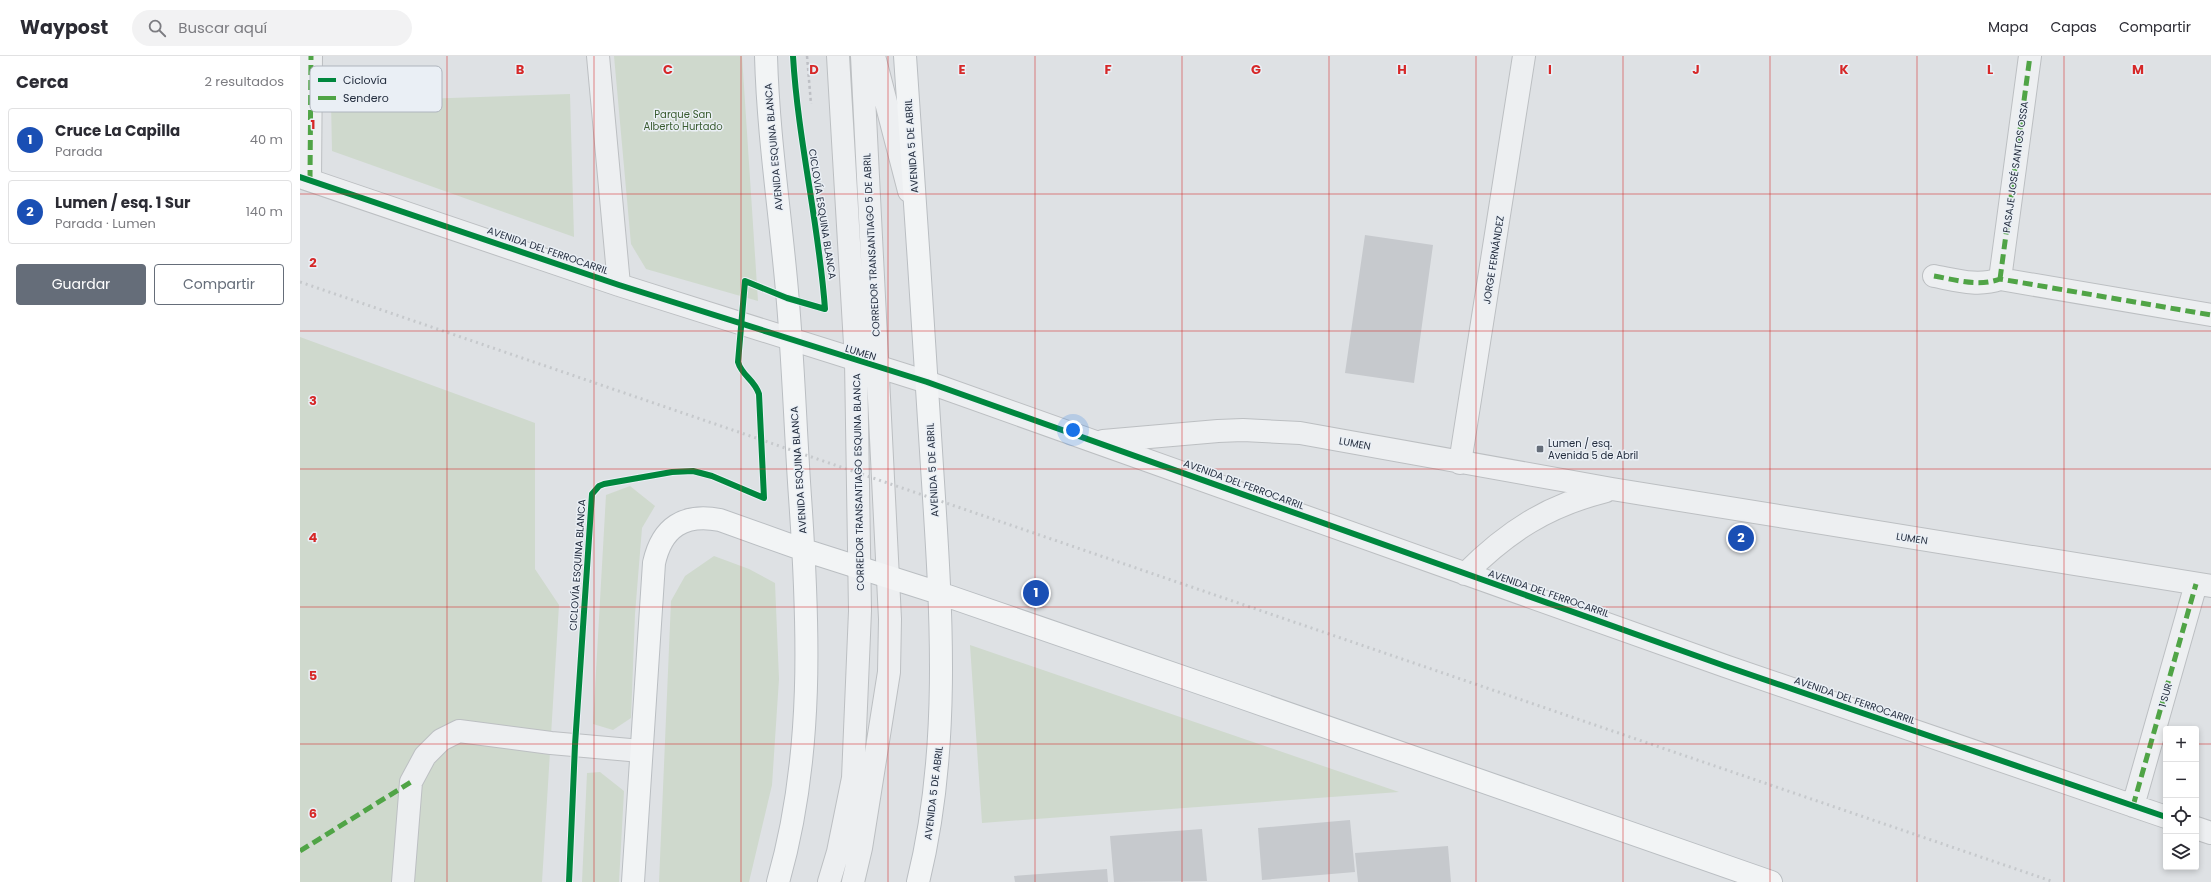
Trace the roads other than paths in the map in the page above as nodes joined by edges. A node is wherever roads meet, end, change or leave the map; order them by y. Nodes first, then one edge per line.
1 (311, 56) edge
2 (598, 56) edge
3 (766, 56) edge
4 (838, 56) edge
5 (862, 56) edge
6 (874, 56) edge
7 (905, 56) edge
8 (1524, 56) edge
9 (2030, 56) edge
10 (311, 66) edge
11 (310, 76) edge
12 (305, 178) edge
13 (916, 220) junction
14 (1934, 276) dead end
15 (2000, 279) junction
16 (619, 285) junction
17 (2211, 315) edge
18 (790, 340) junction
19 (856, 361) junction
20 (877, 367) junction
21 (927, 382) junction
22 (1096, 442) junction
23 (1460, 463) junction
24 (1612, 489) junction
25 (804, 550) junction
26 (859, 568) junction
27 (1465, 574) junction
28 (887, 577) junction
29 (2204, 585) edge
30 (939, 593) junction
31 (641, 751) junction
32 (2133, 806) junction
33 (2163, 817) edge
34 (2199, 829) edge
35 (2211, 833) edge
36 (402, 882) edge
37 (633, 882) edge
38 (778, 882) edge
39 (829, 882) edge
40 (853, 882) edge
41 (918, 882) edge
42 (1771, 882) edge

1 - 10 street
2 - 16 street
3 - 18 main road, AVENIDA ESQUINA BLANCA
4 - 19 street, CORREDOR TRANSANTIAGO ESQUINA BLANCA
5 - 20 street, CORREDOR TRANSANTIAGO 5 DE ABRIL
6 - 13 street
7 - 13 main road, AVENIDA 5 DE ABRIL
8 - 23 street, JORGE FERNÁNDEZ
9 - 15 street, PASAJE JOSÉ SANTOS OSSA
11 - 12 street
12 - 16 street, AVENIDA DEL FERROCARRIL
13 - 21 main road, AVENIDA 5 DE ABRIL
14 - 15 street
15 - 17 street
16 - 18 street, AVENIDA DEL FERROCARRIL
18 - 19 street, LUMEN
18 - 25 main road, AVENIDA ESQUINA BLANCA
19 - 20 street, LUMEN
19 - 26 street, CORREDOR TRANSANTIAGO ESQUINA BLANCA
20 - 21 street, LUMEN
20 - 28 street, CORREDOR TRANSANTIAGO 5 DE ABRIL
21 - 22 street, AVENIDA DEL FERROCARRIL
21 - 30 main road, AVENIDA 5 DE ABRIL
22 - 23 street, LUMEN
22 - 27 street, AVENIDA DEL FERROCARRIL
23 - 24 street, LUMEN
24 - 27 street, LUMEN
24 - 29 street, LUMEN
25 - 26 main road
25 - 31 main road
25 - 38 main road, AVENIDA ESQUINA BLANCA
26 - 28 main road
26 - 39 street, CORREDOR TRANSANTIAGO ESQUINA BLANCA
27 - 32 street, AVENIDA DEL FERROCARRIL
28 - 30 main road
28 - 40 street
29 - 32 street, 1 SUR
30 - 41 main road, AVENIDA 5 DE ABRIL
30 - 42 main road
31 - 36 street
31 - 37 main road
32 - 33 street, AVENIDA DEL FERROCARRIL
34 - 35 street

